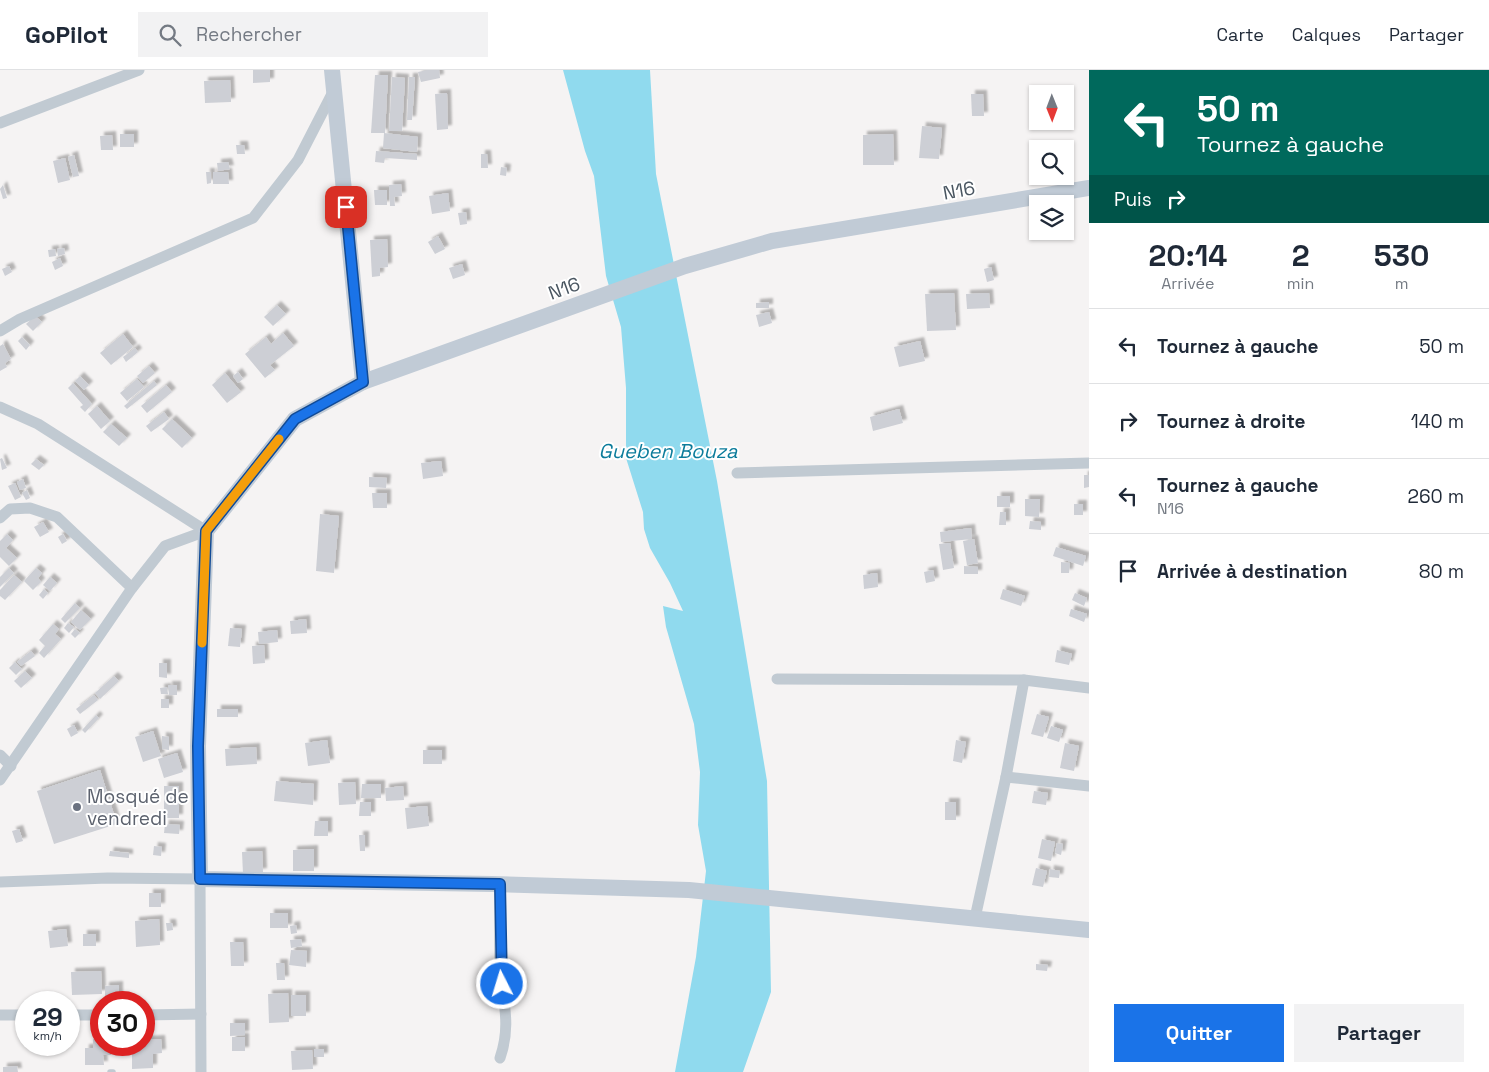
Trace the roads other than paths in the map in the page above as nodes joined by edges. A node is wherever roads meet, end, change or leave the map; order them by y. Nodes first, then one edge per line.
1 (139, 70) edge
2 (332, 70) edge
3 (334, 90) junction
4 (0, 123) edge
5 (1089, 188) edge
6 (0, 331) edge
7 (363, 382) junction
8 (0, 406) edge
9 (1089, 463) edge
10 (738, 473) dead end
11 (0, 518) edge
12 (206, 531) junction
13 (132, 588) junction
14 (777, 679) dead end
15 (1024, 680) junction
16 (1089, 688) edge
17 (0, 755) edge
18 (12, 766) junction
19 (1006, 777) junction
20 (0, 780) edge
21 (1089, 786) edge
22 (200, 879) junction
23 (0, 882) edge
24 (500, 884) junction
25 (975, 918) junction
26 (1089, 930) edge
27 (155, 1014) edge
28 (201, 1014) junction
29 (15, 1015) edge
30 (0, 1016) edge
31 (500, 1058) dead end
32 (201, 1072) edge

1 - 4 street
2 - 3 street
3 - 6 street
3 - 7 street
5 - 7 street, N16
7 - 12 street, N16
8 - 12 street
9 - 10 street
11 - 13 street
12 - 13 street
12 - 22 street
13 - 18 street
14 - 15 street
15 - 16 street
15 - 19 street
17 - 18 street
18 - 20 street
19 - 21 street
19 - 25 street
22 - 23 street
22 - 24 street
22 - 28 street
24 - 25 street
24 - 31 street
25 - 26 street
27 - 28 street
28 - 32 street
29 - 30 street

